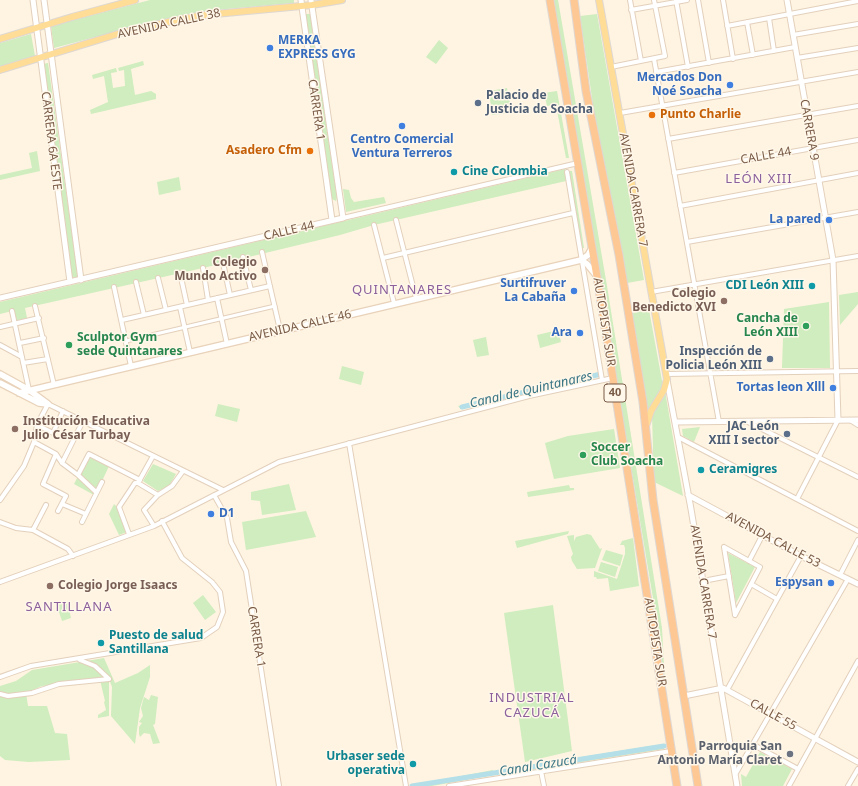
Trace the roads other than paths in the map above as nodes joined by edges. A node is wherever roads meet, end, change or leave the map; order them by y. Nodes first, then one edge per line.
1 (33, 0) edge
2 (44, 0) edge
3 (135, 0) edge
4 (342, 0) edge
5 (550, 0) edge
6 (574, 0) edge
7 (599, 0) edge
8 (630, 0) edge
9 (654, 0) edge
10 (688, 0) edge
11 (698, 0) edge
12 (723, 0) edge
13 (786, 0) edge
14 (676, 1) edge
15 (858, 1) edge
16 (301, 3) edge
17 (311, 3) edge
18 (655, 6) junction
19 (631, 10) junction
20 (789, 14) junction
21 (769, 18) junction
22 (747, 22) junction
23 (858, 24) edge
24 (47, 25) junction
25 (727, 26) junction
26 (37, 28) junction
27 (793, 35) junction
28 (0, 39) edge
29 (795, 48) junction
30 (858, 48) edge
31 (774, 52) junction
32 (51, 55) junction
33 (753, 55) junction
34 (41, 58) junction
35 (797, 58) junction
36 (654, 59) junction
37 (733, 59) junction
38 (641, 61) junction
39 (709, 63) junction
40 (611, 67) junction
41 (688, 67) junction
42 (0, 70) edge
43 (656, 72) junction
44 (858, 72) edge
45 (801, 82) junction
46 (662, 106) junction
47 (858, 106) edge
48 (620, 114) junction
49 (807, 115) junction
50 (668, 139) junction
51 (858, 140) edge
52 (813, 148) junction
53 (578, 163) junction
54 (567, 172) dead end
55 (674, 173) junction
56 (858, 173) edge
57 (818, 180) junction
58 (340, 200) junction
59 (330, 202) junction
60 (680, 206) junction
61 (573, 212) junction
62 (858, 212) edge
63 (343, 218) junction
64 (825, 218) junction
65 (332, 220) junction
66 (396, 220) dead end
67 (374, 225) dead end
68 (687, 242) junction
69 (592, 248) junction
70 (262, 252) dead end
71 (405, 253) junction
72 (858, 256) edge
73 (243, 257) dead end
74 (383, 258) junction
75 (581, 260) junction
76 (833, 260) junction
77 (223, 263) dead end
78 (203, 268) dead end
79 (180, 273) dead end
80 (597, 277) junction
81 (158, 278) dead end
82 (80, 280) junction
83 (70, 282) junction
84 (136, 282) dead end
85 (694, 284) junction
86 (270, 286) junction
87 (114, 287) dead end
88 (251, 290) junction
89 (651, 292) junction
90 (230, 295) junction
91 (0, 298) edge
92 (217, 298) junction
93 (416, 298) junction
94 (208, 300) junction
95 (394, 303) junction
96 (187, 305) junction
97 (36, 306) dead end
98 (275, 306) junction
99 (180, 307) junction
100 (166, 310) junction
101 (12, 311) dead end
102 (144, 315) junction
103 (39, 318) junction
104 (222, 319) junction
105 (122, 320) junction
106 (15, 323) junction
107 (0, 327) edge
108 (184, 327) junction
109 (280, 330) junction
110 (44, 338) junction
111 (126, 341) junction
112 (20, 343) junction
113 (227, 344) junction
114 (0, 345) edge
115 (190, 352) junction
116 (22, 357) junction
117 (48, 359) junction
118 (23, 363) junction
119 (131, 366) junction
120 (837, 371) junction
121 (858, 371) edge
122 (710, 373) junction
123 (0, 374) edge
124 (666, 376) junction
125 (612, 378) junction
126 (602, 380) junction
127 (0, 383) edge
128 (54, 385) junction
129 (29, 390) junction
130 (19, 393) junction
131 (48, 404) junction
132 (64, 411) junction
133 (838, 420) junction
134 (850, 420) junction
135 (858, 420) edge
136 (83, 421) junction
137 (748, 421) junction
138 (675, 422) junction
139 (719, 422) junction
140 (858, 424) edge
141 (37, 425) junction
142 (646, 426) junction
143 (678, 437) junction
144 (34, 442) junction
145 (349, 443) junction
146 (56, 454) junction
147 (153, 456) junction
148 (819, 457) junction
149 (62, 463) junction
150 (183, 471) junction
151 (78, 475) junction
152 (858, 477) edge
153 (102, 482) dead end
154 (139, 482) junction
155 (223, 490) junction
156 (96, 492) junction
157 (158, 495) junction
158 (214, 495) junction
159 (688, 495) junction
160 (797, 499) junction
161 (0, 500) edge
162 (62, 504) junction
163 (46, 505) dead end
164 (58, 511) dead end
165 (86, 514) junction
166 (162, 521) junction
167 (0, 522) edge
168 (82, 522) dead end
169 (154, 526) junction
170 (32, 530) junction
171 (858, 531) edge
172 (129, 534) junction
173 (763, 534) junction
174 (858, 540) edge
175 (73, 556) junction
176 (801, 556) junction
177 (749, 561) junction
178 (840, 575) junction
179 (729, 576) junction
180 (848, 579) junction
181 (703, 581) junction
182 (0, 582) edge
183 (751, 584) junction
184 (858, 584) edge
185 (777, 600) junction
186 (79, 660) junction
187 (858, 661) edge
188 (0, 677) edge
189 (720, 689) junction
190 (727, 690) junction
191 (0, 694) edge
192 (684, 696) junction
193 (771, 713) junction
194 (815, 738) junction
195 (752, 744) junction
196 (671, 750) junction
197 (858, 762) edge
198 (798, 769) junction
199 (858, 769) edge
200 (541, 771) junction
201 (736, 773) junction
202 (406, 785) edge
203 (279, 786) edge
204 (449, 786) edge
205 (544, 786) edge
206 (677, 786) edge
207 (698, 786) edge
208 (737, 786) edge
209 (789, 786) edge
210 (848, 786) edge

1 - 26 street, CARRERA 6A ESTE
2 - 24 street, CARRERA 6A ESTE
3 - 24 main road
4 - 17 main road, AVENIDA CALLE 38
5 - 53 highway, AUTOPISTA SUR / 40
6 - 142 highway, AUTOPISTA SUR / 40
7 - 40 main road, AVENIDA CARRERA 7
8 - 19 street
9 - 18 street
10 - 14 street
11 - 39 street
12 - 25 street
13 - 20 street, CARRERA 9
14 - 18 street
14 - 41 street
15 - 20 street
16 - 17 main road, AVENIDA CALLE 38
16 - 32 main road, AVENIDA CALLE 38
16 - 59 street, CARRERA 1
17 - 58 street, CARRERA 1
18 - 19 street
18 - 36 street
19 - 38 street
20 - 21 street
20 - 27 street, CARRERA 9
21 - 22 street
21 - 31 street
22 - 25 street
22 - 33 street
23 - 27 street
24 - 26 main road
24 - 32 street, CARRERA 6A ESTE
25 - 37 street
26 - 28 main road
26 - 34 street, CARRERA 6A ESTE
27 - 29 street, CARRERA 9
29 - 31 street
29 - 35 street, CARRERA 9
30 - 35 street
31 - 33 street
32 - 34 main road, AVENIDA CALLE 38
32 - 82 street, CARRERA 6A ESTE
33 - 37 street
34 - 42 main road, AVENIDA CALLE 38
34 - 83 street, CARRERA 6A ESTE
35 - 45 street, CARRERA 9
36 - 38 street
36 - 43 street
37 - 39 street
38 - 40 street
39 - 41 street
40 - 48 main road, AVENIDA CARRERA 7
41 - 43 street
43 - 46 street
44 - 45 street
45 - 46 street
45 - 49 street, CARRERA 9
46 - 48 street
46 - 50 street
47 - 49 street
48 - 89 main road, AVENIDA CARRERA 7
49 - 50 street
49 - 52 street, CARRERA 9
50 - 55 street
51 - 52 street, CALLE 44
52 - 55 street, CALLE 44
52 - 57 street, CARRERA 9
53 - 63 street, CALLE 44
53 - 69 highway, AUTOPISTA SUR / 40
54 - 61 street
55 - 60 street
56 - 57 street
57 - 60 street
57 - 64 street, CARRERA 9
58 - 59 street
58 - 63 street, CARRERA 1
59 - 65 street, CARRERA 1
60 - 68 street
61 - 71 street
61 - 75 street
62 - 64 street
63 - 65 street, CALLE 44
64 - 68 street
64 - 76 street, CARRERA 9
65 - 82 street, CALLE 44
66 - 71 street
67 - 74 street
68 - 85 street
69 - 75 main road
69 - 80 highway, AUTOPISTA SUR / 40
70 - 86 street
71 - 74 street
71 - 93 street
72 - 76 street
73 - 88 street
74 - 95 street
75 - 80 main road
75 - 93 main road, AVENIDA CALLE 46
75 - 126 street
76 - 85 street
76 - 120 street, CARRERA 9
77 - 90 street
78 - 94 street
79 - 96 street
80 - 125 highway, AUTOPISTA SUR / 40
81 - 100 street
82 - 83 street, CALLE 44
83 - 91 street, CALLE 44
84 - 102 street
85 - 89 street
85 - 122 street
86 - 88 street
86 - 98 street
87 - 105 street
88 - 90 street
89 - 124 main road, AVENIDA CARRERA 7
90 - 92 street
92 - 94 street
92 - 104 street
93 - 95 main road, AVENIDA CALLE 46
94 - 96 street
95 - 109 main road, AVENIDA CALLE 46
96 - 99 street
97 - 103 street
98 - 104 street
98 - 109 street
99 - 100 street
99 - 108 street
100 - 102 street
101 - 106 street
102 - 105 street
103 - 106 street
103 - 110 street
104 - 108 street
104 - 113 street
105 - 111 street
106 - 107 street
106 - 112 street
108 - 111 street
108 - 115 street
109 - 113 main road, AVENIDA CALLE 46
110 - 112 street
110 - 117 street
111 - 119 street
112 - 116 street
113 - 115 main road, AVENIDA CALLE 46
114 - 116 street
115 - 119 main road, AVENIDA CALLE 46
116 - 118 street
117 - 118 street
117 - 128 street
118 - 129 street
119 - 128 main road, AVENIDA CALLE 46
120 - 121 street
120 - 122 street
120 - 133 street, CARRERA 9
122 - 124 street
122 - 139 street
123 - 129 main road
124 - 138 street, AVENIDA CARRERA 7
124 - 142 main road
125 - 126 street
125 - 196 highway, AUTOPISTA SUR / 40
126 - 145 street
127 - 130 main road
128 - 129 main road, AVENIDA CALLE 46
129 - 130 main road, AVENIDA CALLE 46
129 - 131 main road
130 - 131 main road
131 - 132 street
131 - 141 street
132 - 136 street
132 - 141 street
133 - 134 street
133 - 137 street
133 - 148 street
134 - 135 street
134 - 140 street
136 - 147 street
136 - 149 street
137 - 139 street
137 - 148 street
138 - 139 street
138 - 143 street, AVENIDA CARRERA 7
141 - 144 street
142 - 192 highway, AUTOPISTA SUR / 40
143 - 159 street, AVENIDA CARRERA 7
143 - 160 street
144 - 146 street
144 - 161 street
145 - 155 street
145 - 202 street
146 - 149 street
146 - 162 street
147 - 150 street
147 - 154 street
148 - 152 street
148 - 160 street
149 - 151 street
150 - 155 street
150 - 157 street
151 - 154 street
151 - 156 street
153 - 156 street
154 - 157 street
154 - 172 street
155 - 158 street
156 - 165 street
157 - 169 street
158 - 166 street
158 - 203 street, CARRERA 1
159 - 173 street, AVENIDA CALLE 53
159 - 181 street, AVENIDA CARRERA 7
160 - 171 street
162 - 164 street
162 - 165 street
163 - 170 street
165 - 168 street
166 - 169 street
166 - 186 street
167 - 170 street
169 - 172 street
170 - 175 street
172 - 175 street
173 - 176 street, AVENIDA CALLE 53
173 - 177 street
174 - 178 street
175 - 182 street
176 - 178 street, AVENIDA CALLE 53
176 - 185 street
177 - 179 street
177 - 183 street
178 - 180 street, AVENIDA CALLE 53
179 - 181 street
179 - 183 street
180 - 184 street, AVENIDA CALLE 53
180 - 193 street
181 - 189 street, AVENIDA CARRERA 7
183 - 185 street
185 - 190 street
186 - 188 street
186 - 191 street
187 - 194 street
189 - 190 street, CALLE 55
189 - 192 street, CALLE 55
189 - 201 street, AVENIDA CARRERA 7
190 - 193 street, CALLE 55
192 - 207 highway, AUTOPISTA SUR / 40
193 - 194 street, CALLE 55
193 - 195 street
194 - 197 street, CALLE 55
194 - 198 street
195 - 198 street
195 - 201 street
196 - 200 street
196 - 206 highway, AUTOPISTA SUR / 40
198 - 209 street
199 - 210 street
200 - 204 street
200 - 205 street
201 - 208 street, AVENIDA CARRERA 7

